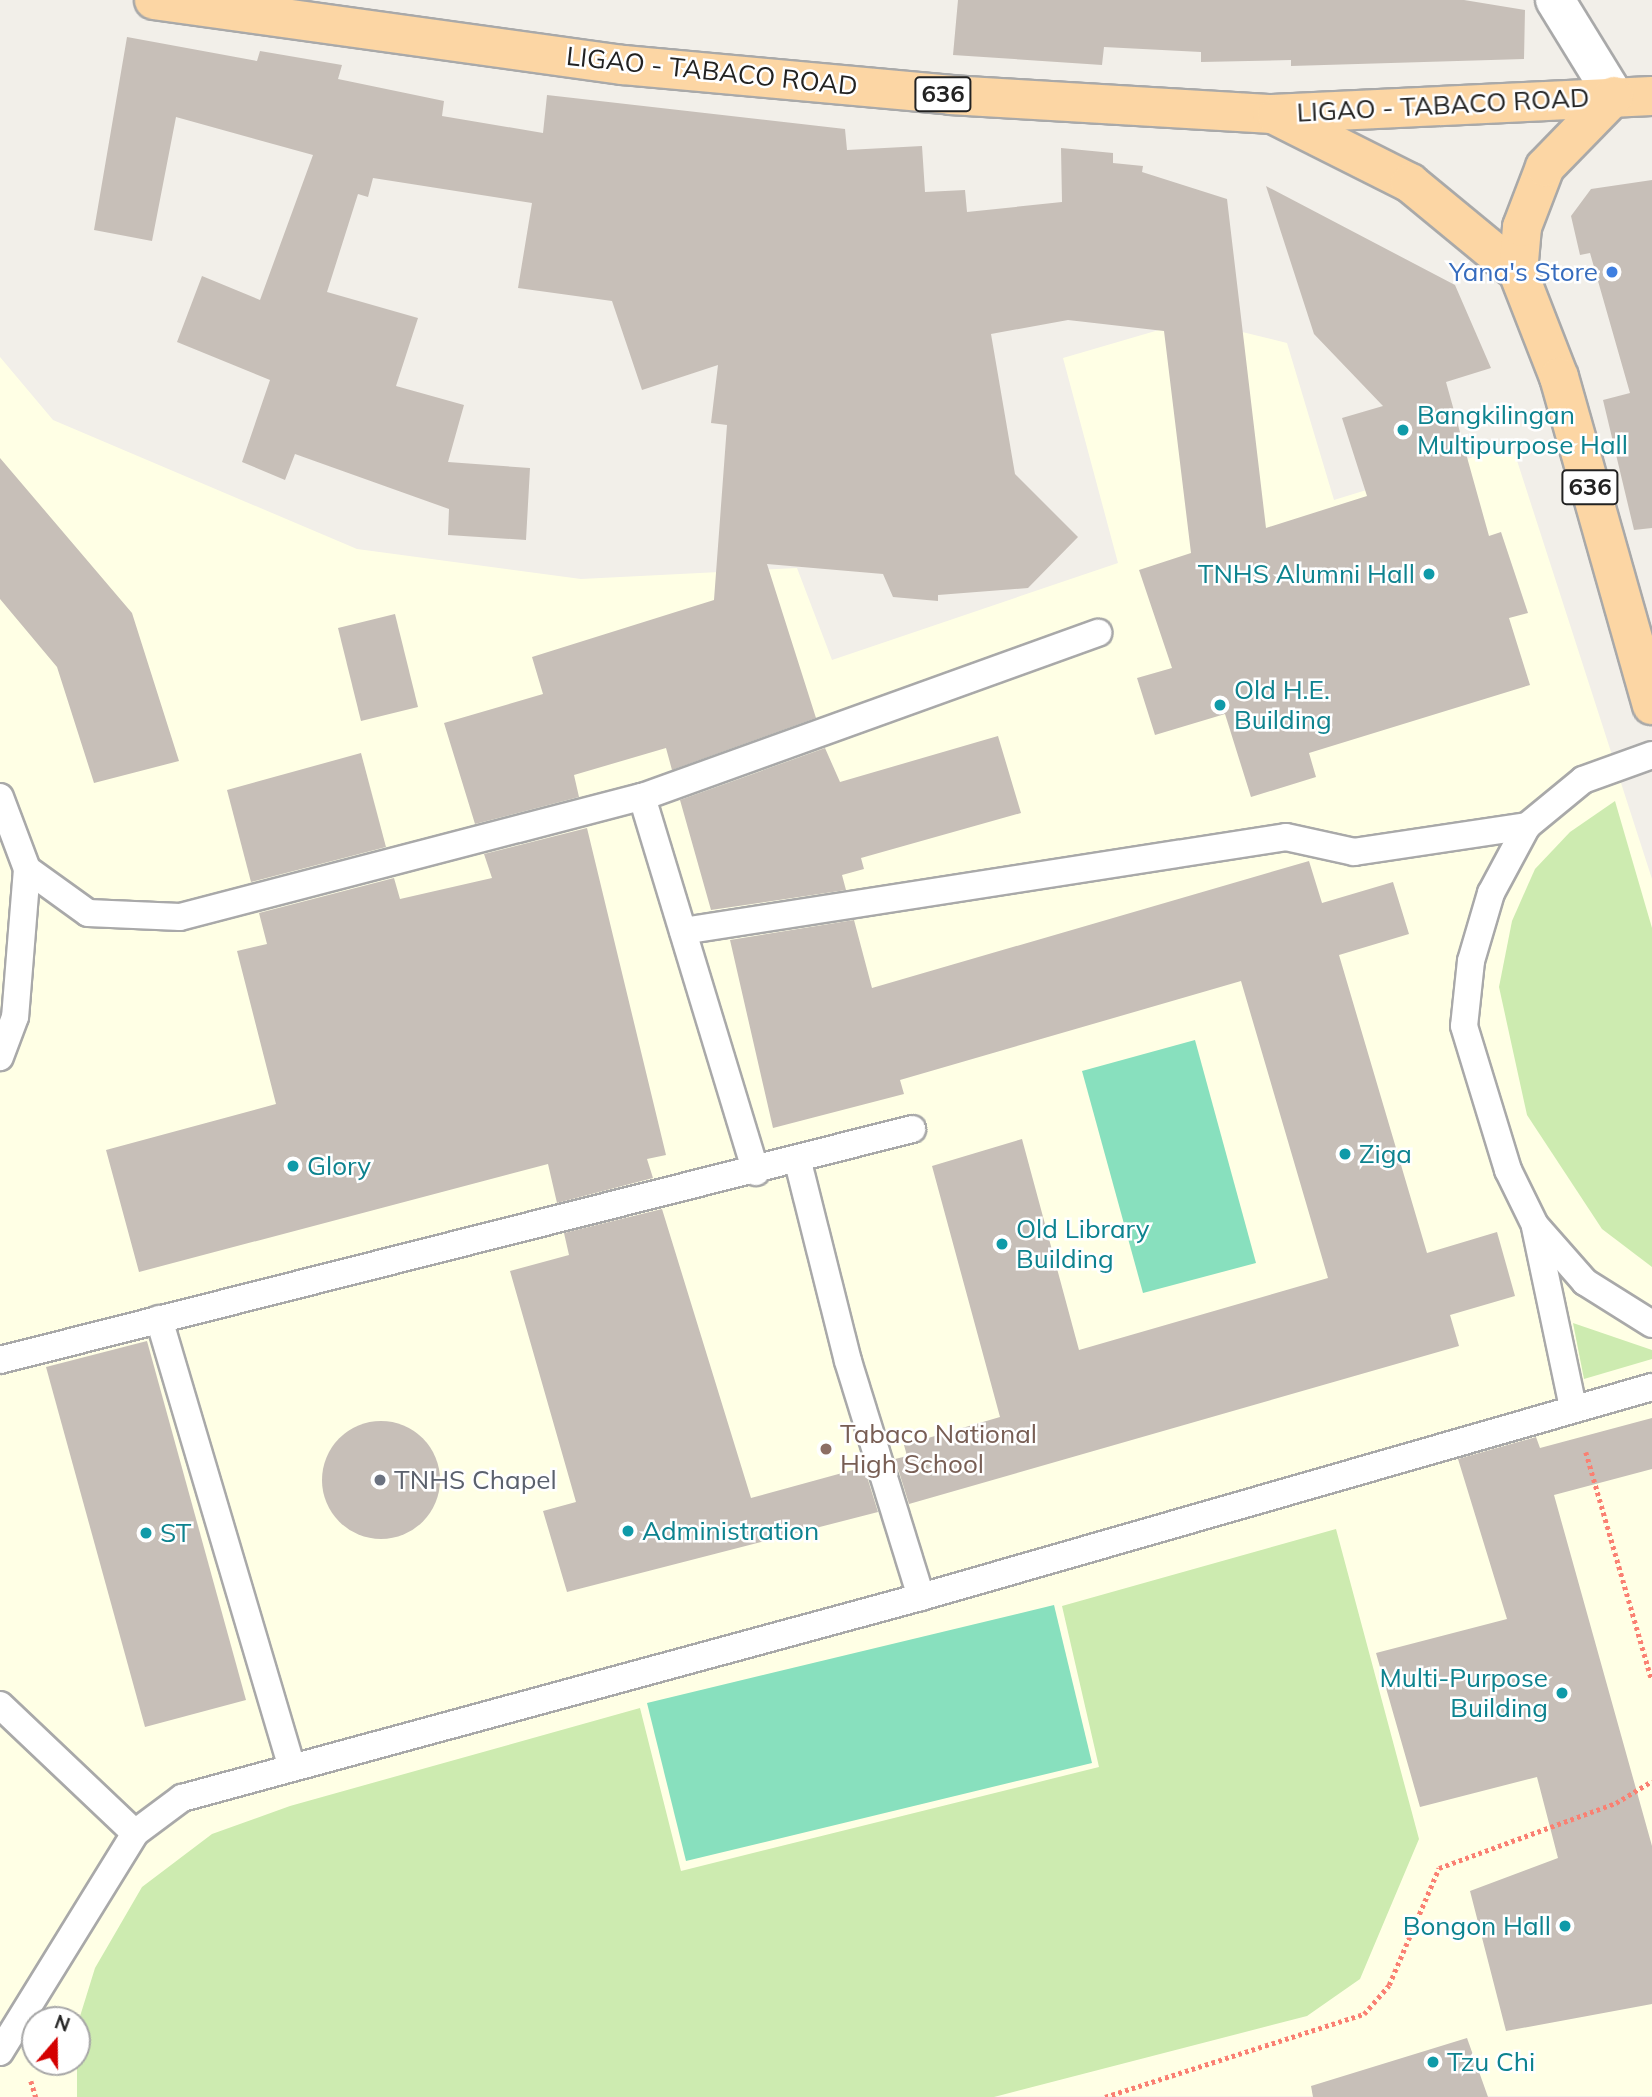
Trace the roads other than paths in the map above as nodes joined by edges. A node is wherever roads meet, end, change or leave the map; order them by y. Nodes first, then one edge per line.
1 (154, 0) edge
2 (1555, 0) edge
3 (1614, 96) junction
4 (1652, 96) edge
5 (1272, 114) junction
6 (1518, 272) junction
7 (1098, 633) dead end
8 (1652, 705) edge
9 (1652, 755) edge
10 (0, 797) edge
11 (642, 797) junction
12 (1527, 826) junction
13 (27, 869) junction
14 (683, 931) junction
15 (0, 1057) edge
16 (912, 1129) dead end
17 (799, 1162) junction
18 (756, 1172) junction
19 (1535, 1225) junction
20 (159, 1319) junction
21 (1652, 1324) edge
22 (0, 1360) edge
23 (1652, 1387) edge
24 (1573, 1408) junction
25 (921, 1597) junction
26 (0, 1705) edge
27 (291, 1765) junction
28 (135, 1833) junction
29 (0, 2052) edge

1 - 5 main road, LIGAO - TABACO ROAD / 636
2 - 3 street
3 - 4 main road, 636
3 - 5 main road, LIGAO - TABACO ROAD / 636
3 - 6 main road, 636
5 - 6 main road, LIGAO - TABACO ROAD / 636
6 - 8 main road, 636
7 - 11 lane
9 - 12 lane
10 - 13 lane
11 - 13 lane
11 - 14 lane
12 - 14 lane
12 - 19 lane
13 - 15 lane
14 - 18 lane
16 - 17 lane
17 - 18 lane
17 - 25 lane
18 - 20 lane
19 - 21 lane
19 - 24 lane
20 - 22 lane
20 - 27 lane
23 - 24 lane
24 - 25 lane
25 - 27 lane
26 - 28 lane
27 - 28 lane
28 - 29 lane

